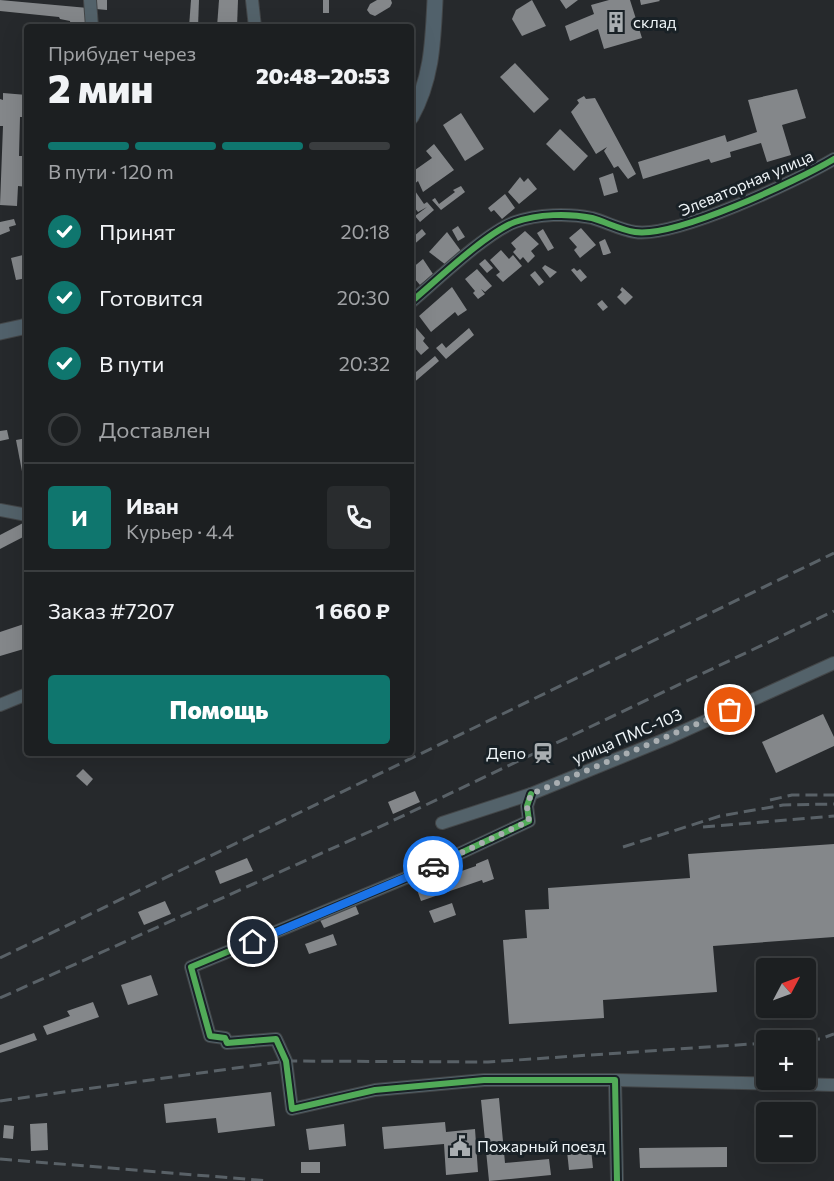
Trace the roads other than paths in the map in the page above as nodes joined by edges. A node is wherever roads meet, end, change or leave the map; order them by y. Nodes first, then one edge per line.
1 (90, 0) edge
2 (252, 0) edge
3 (435, 0) edge
4 (92, 24) edge
5 (255, 24) edge
6 (414, 111) edge
7 (834, 159) edge
8 (414, 300) edge
9 (24, 327) edge
10 (0, 332) edge
11 (0, 510) edge
12 (24, 514) edge
13 (834, 663) edge
14 (24, 695) edge
15 (0, 705) edge
16 (531, 794) junction
17 (442, 823) dead end
18 (615, 1080) junction
19 (834, 1085) edge
20 (616, 1181) edge

1 - 4 street
2 - 5 street
3 - 6 main road
7 - 8 street, Элеваторная улица
9 - 10 main road
11 - 12 street
13 - 16 street, улица ПМС-103
14 - 15 street
16 - 17 street, улица ПМС-103
16 - 18 street
18 - 19 street
18 - 20 street

